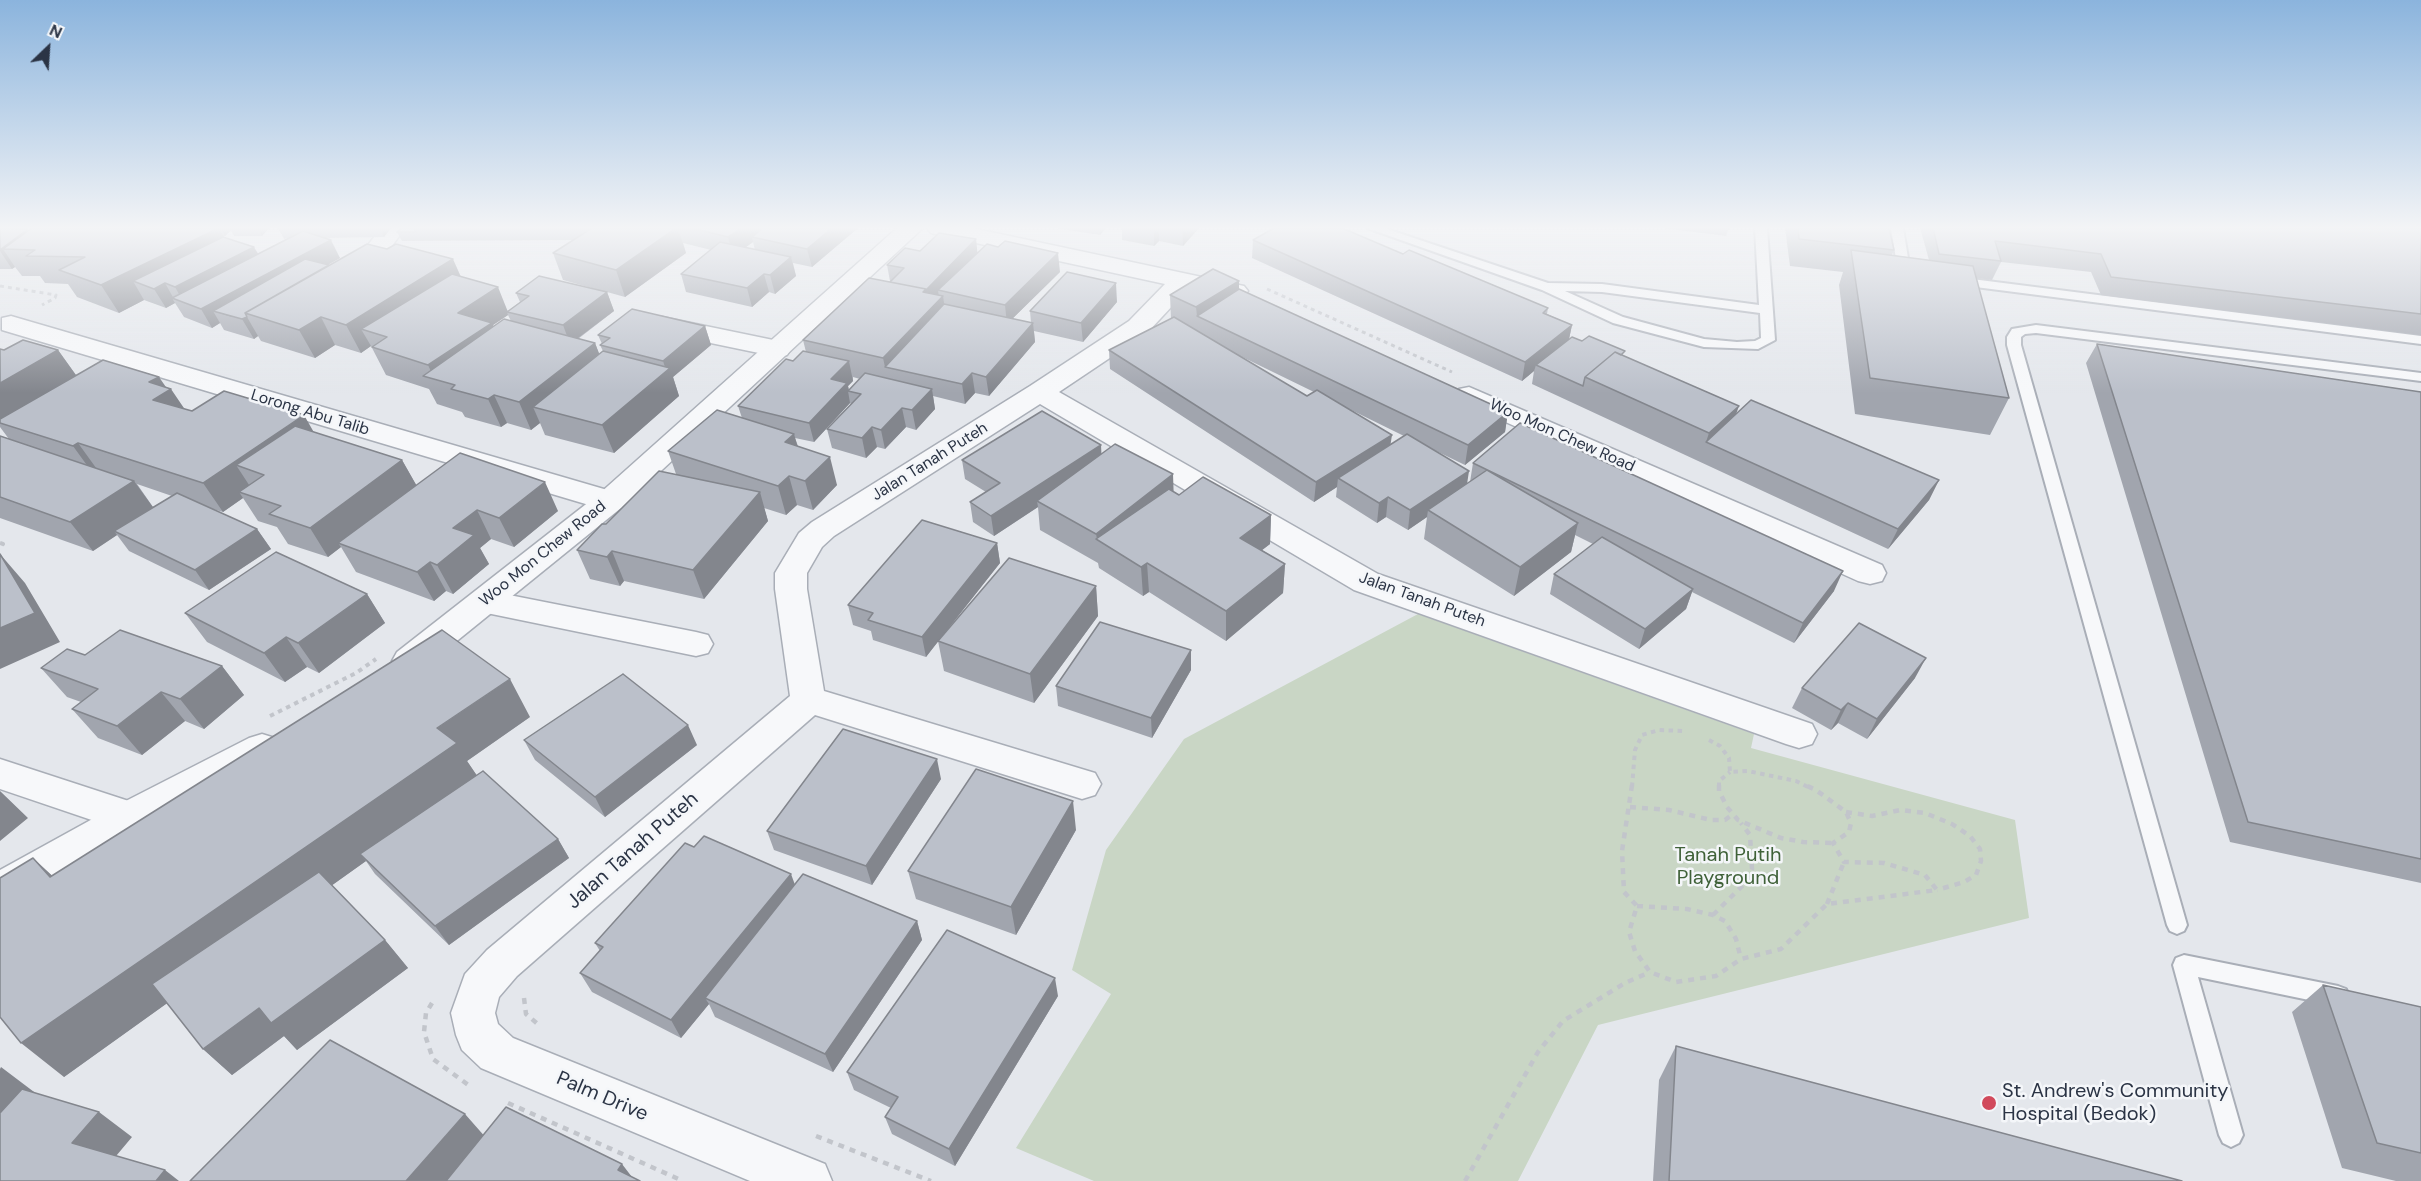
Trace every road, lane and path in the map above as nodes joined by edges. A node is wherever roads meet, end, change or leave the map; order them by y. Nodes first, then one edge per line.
1 (850, 283) edge
2 (1179, 283) edge
3 (1202, 283) edge
4 (1535, 283) edge
5 (1764, 283) edge
6 (1972, 283) edge
7 (1546, 287) junction
8 (1259, 301) edge
9 (1766, 310) junction
10 (640, 320) edge
11 (11, 324) dead end
12 (2421, 340) edge
13 (778, 349) junction
14 (2421, 377) edge
15 (1444, 384) edge
16 (1040, 392) junction
17 (610, 501) junction
18 (1870, 573) dead end
19 (484, 602) junction
20 (696, 644) dead end
21 (381, 669) joint
22 (1693, 697) junction
23 (810, 700) junction
24 (275, 727) joint
25 (1683, 731) junction
26 (1694, 734) dead end
27 (1799, 734) dead end
28 (1704, 736) dead end
29 (1730, 772) junction
30 (0, 774) edge
31 (1082, 784) dead end
32 (1630, 807) junction
33 (1846, 812) junction
34 (1733, 814) junction
35 (130, 817) junction
36 (1738, 820) junction
37 (1833, 843) junction
38 (1844, 862) junction
39 (1937, 890) junction
40 (0, 891) edge
41 (1827, 904) junction
42 (1637, 906) junction
43 (1713, 915) junction
44 (2177, 924) dead end
45 (1741, 959) junction
46 (1650, 972) junction
47 (526, 989) dead end
48 (2353, 999) edge
49 (473, 1013) joint
50 (546, 1032) dead end
51 (2231, 1134) dead end
52 (812, 1135) dead end
53 (745, 1170) edge
54 (807, 1181) edge
55 (931, 1181) edge
56 (1465, 1181) edge

1 - 13 street, Woo Mon Chew Road
2 - 16 street, Jalan Tanah Puteh
3 - 8 street
4 - 7 lane
5 - 9 lane
6 - 12 lane
7 - 9 lane
7 - 9 lane
10 - 13 street
11 - 17 street, Lorong Abu Talib
13 - 17 street, Woo Mon Chew Road
14 - 44 lane
15 - 18 street, Woo Mon Chew Road
16 - 22 street, Jalan Tanah Puteh
16 - 23 street, Jalan Tanah Puteh
17 - 19 street, Woo Mon Chew Road
19 - 20 street
19 - 21 street, Woo Mon Chew Road
21 - 24 path
22 - 25 path
22 - 27 street, Jalan Tanah Puteh
23 - 31 street
23 - 49 street, Jalan Tanah Puteh
24 - 35 street
25 - 26 path
25 - 32 path
28 - 29 path
29 - 33 path
29 - 34 path
30 - 35 street
32 - 34 path
32 - 42 path
33 - 37 path
33 - 39 path
34 - 36 path
35 - 40 street
36 - 37 path
36 - 43 path
37 - 38 path
38 - 39 path
38 - 41 path
39 - 41 path
41 - 45 path
42 - 43 path
42 - 46 path
43 - 45 path
45 - 46 path
46 - 56 path
47 - 50 path
48 - 51 lane
49 - 53 street, Palm Drive
52 - 55 path
53 - 54 street, Palm Drive

